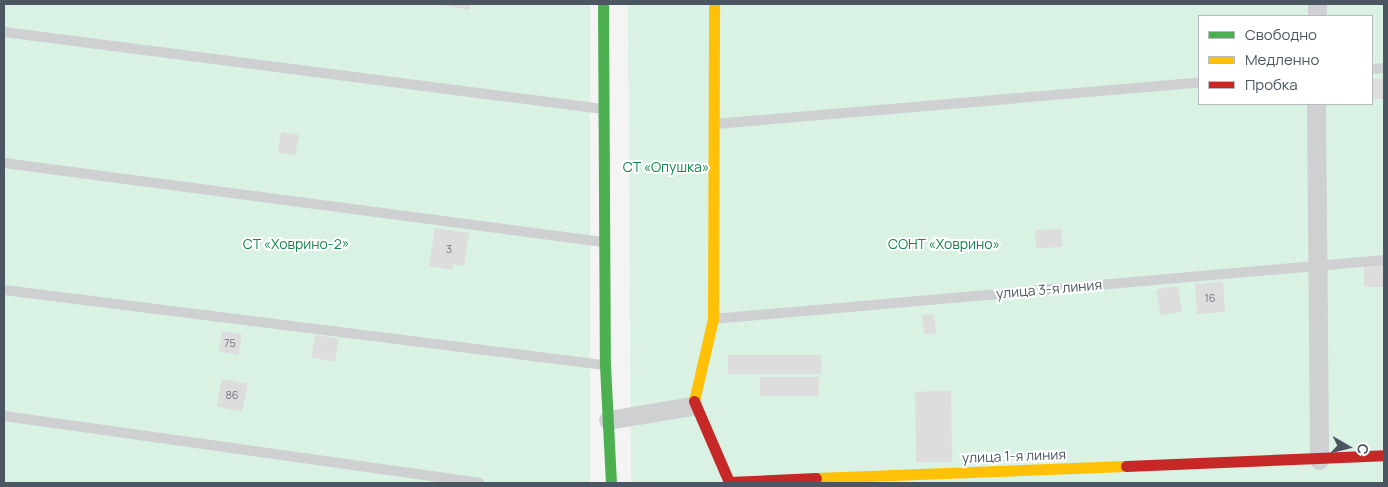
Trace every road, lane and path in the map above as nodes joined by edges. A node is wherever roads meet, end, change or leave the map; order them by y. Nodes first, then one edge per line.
1 (603, 4) edge
2 (714, 4) edge
3 (4, 32) edge
4 (1198, 83) edge
5 (1316, 105) edge
6 (604, 109) junction
7 (712, 124) junction
8 (4, 164) edge
9 (604, 242) junction
10 (1384, 260) edge
11 (1316, 265) junction
12 (4, 290) edge
13 (713, 319) junction
14 (605, 366) junction
15 (693, 406) junction
16 (4, 416) edge
17 (608, 420) junction
18 (1384, 455) edge
19 (1319, 460) junction
20 (479, 483) edge
21 (611, 483) edge

1 - 6 street
2 - 7 street
3 - 6 lane
4 - 7 lane
5 - 11 street
6 - 9 street
7 - 13 street
8 - 9 lane
9 - 14 street
10 - 11 lane, улица 3-я линия
11 - 13 lane, улица 3-я линия
11 - 19 street
12 - 14 lane
13 - 15 street
14 - 17 street
15 - 17 street
15 - 19 street, улица 1-я линия
16 - 20 lane
17 - 21 street
18 - 19 street, улица 1-я линия

